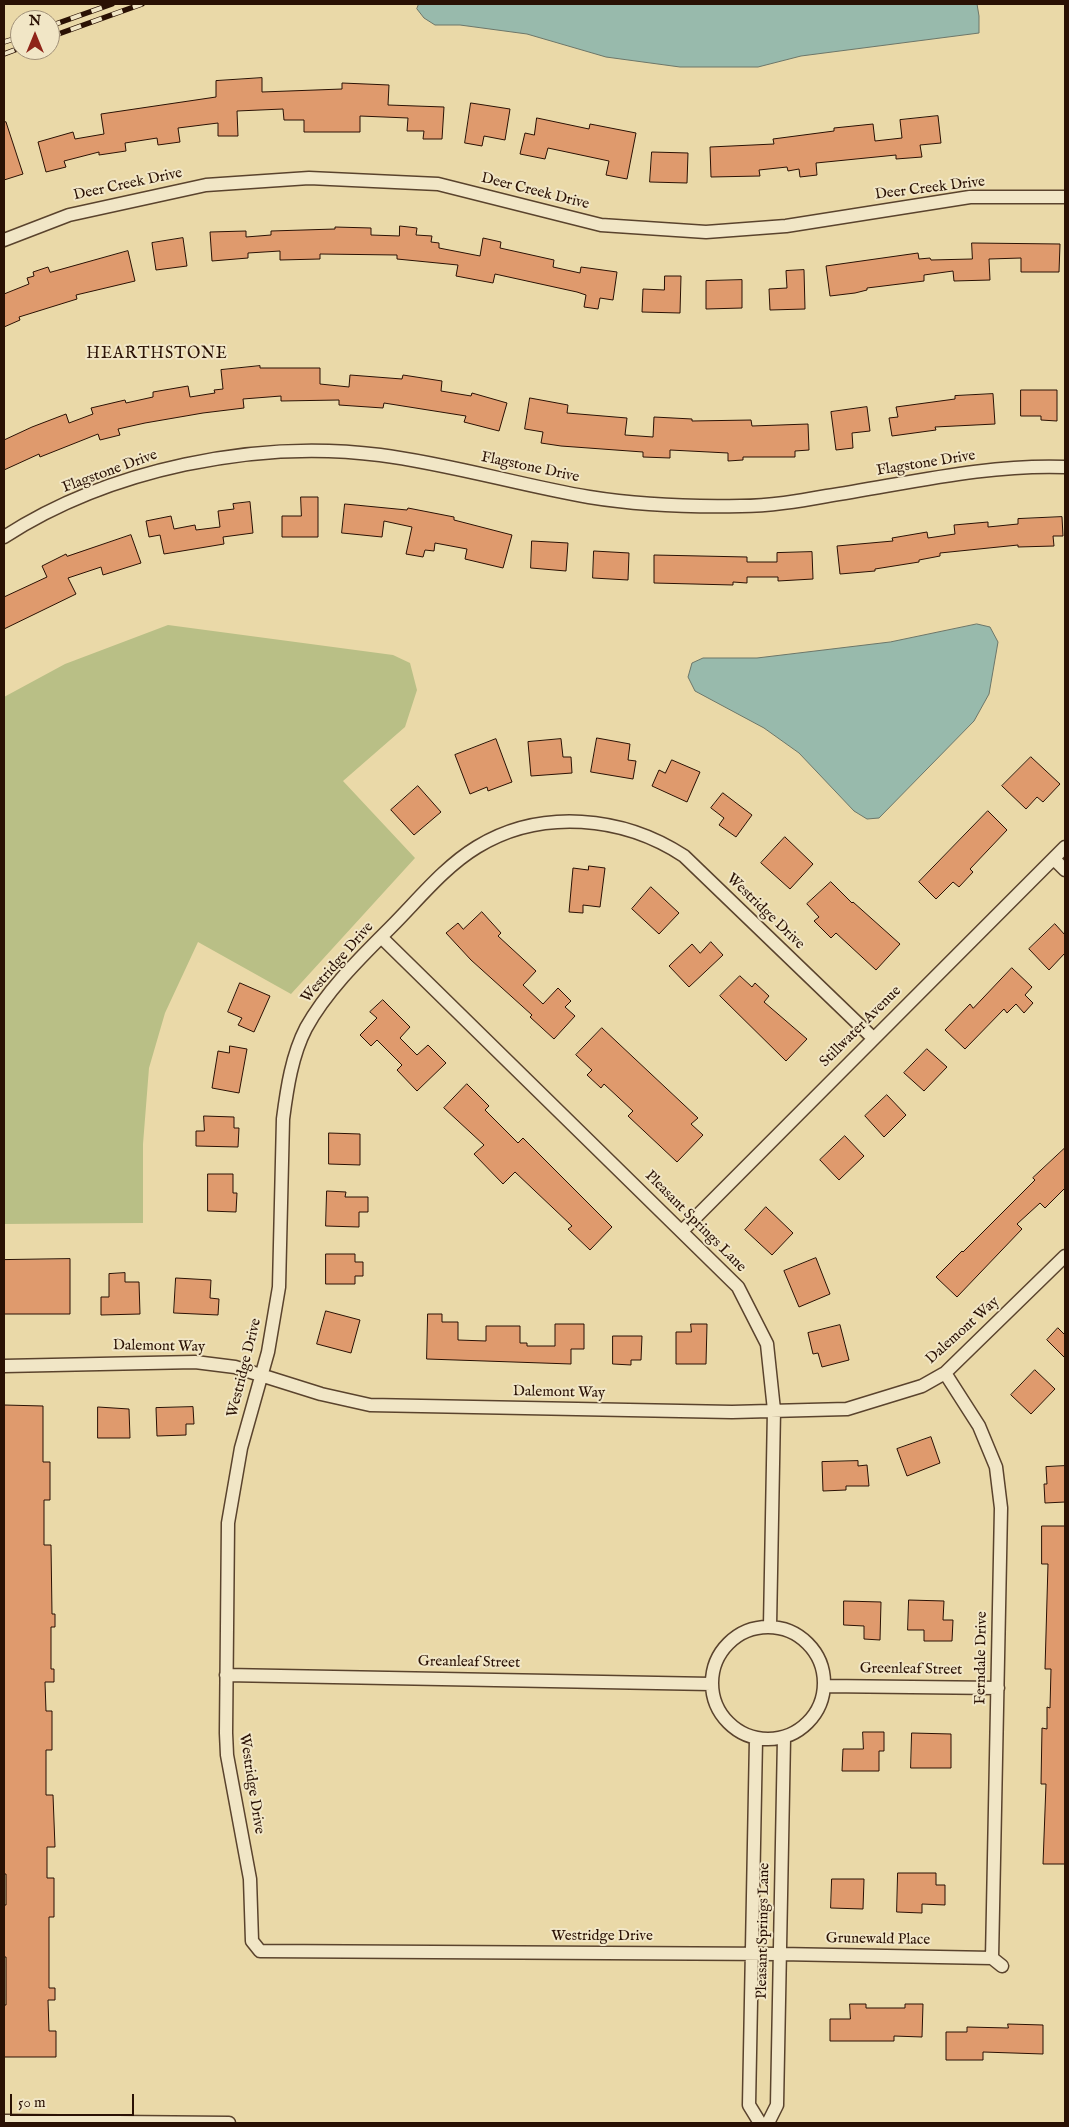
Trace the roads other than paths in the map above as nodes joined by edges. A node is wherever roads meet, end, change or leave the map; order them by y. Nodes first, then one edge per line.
1 (1065, 197) edge
2 (4, 240) edge
3 (1065, 467) edge
4 (4, 537) edge
5 (1065, 847) edge
6 (1054, 859) junction
7 (1065, 870) edge
8 (381, 937) junction
9 (873, 1038) junction
10 (682, 1231) junction
11 (1065, 1256) edge
12 (4, 1366) edge
13 (944, 1373) junction
14 (261, 1375) junction
15 (774, 1410) junction
16 (770, 1626) junction
17 (226, 1675) junction
18 (711, 1684) junction
19 (825, 1686) junction
20 (998, 1688) junction
21 (784, 1738) junction
22 (756, 1739) junction
23 (752, 1954) junction
24 (780, 1954) junction
25 (997, 1962) joint
26 (4, 2121) edge
27 (229, 2123) edge
28 (760, 2123) edge
29 (768, 2123) edge

1 - 2 street, Deer Creek Drive
3 - 4 street, Flagstone Drive
5 - 6 street, Stillwater Avenue
6 - 7 street
6 - 9 street, Stillwater Avenue
8 - 9 street, Westridge Drive
8 - 10 street, Pleasant Springs Lane
8 - 14 street, Westridge Drive
9 - 10 street, Stillwater Avenue
10 - 15 street, Pleasant Springs Lane
11 - 13 street, Dalemont Way
12 - 14 street, Dalemont Way
13 - 15 street, Dalemont Way
13 - 20 street, Ferndale Drive
14 - 15 street, Dalemont Way
14 - 17 street, Westridge Drive
15 - 16 street, Pleasant Springs Lane
16 - 18 street
16 - 19 street
17 - 18 street, Greanleaf Street
17 - 23 street, Westridge Drive
18 - 22 street
19 - 20 street, Greenleaf Street
19 - 21 street
20 - 25 street, Ferndale Drive
21 - 22 street
21 - 24 street, Pleasant Springs Lane
22 - 23 street, Pleasant Springs Lane
23 - 24 street, Grunewald Place
23 - 28 street, Pleasant Springs Lane
24 - 25 street, Grunewald Place
24 - 29 street, Pleasant Springs Lane
26 - 27 street

